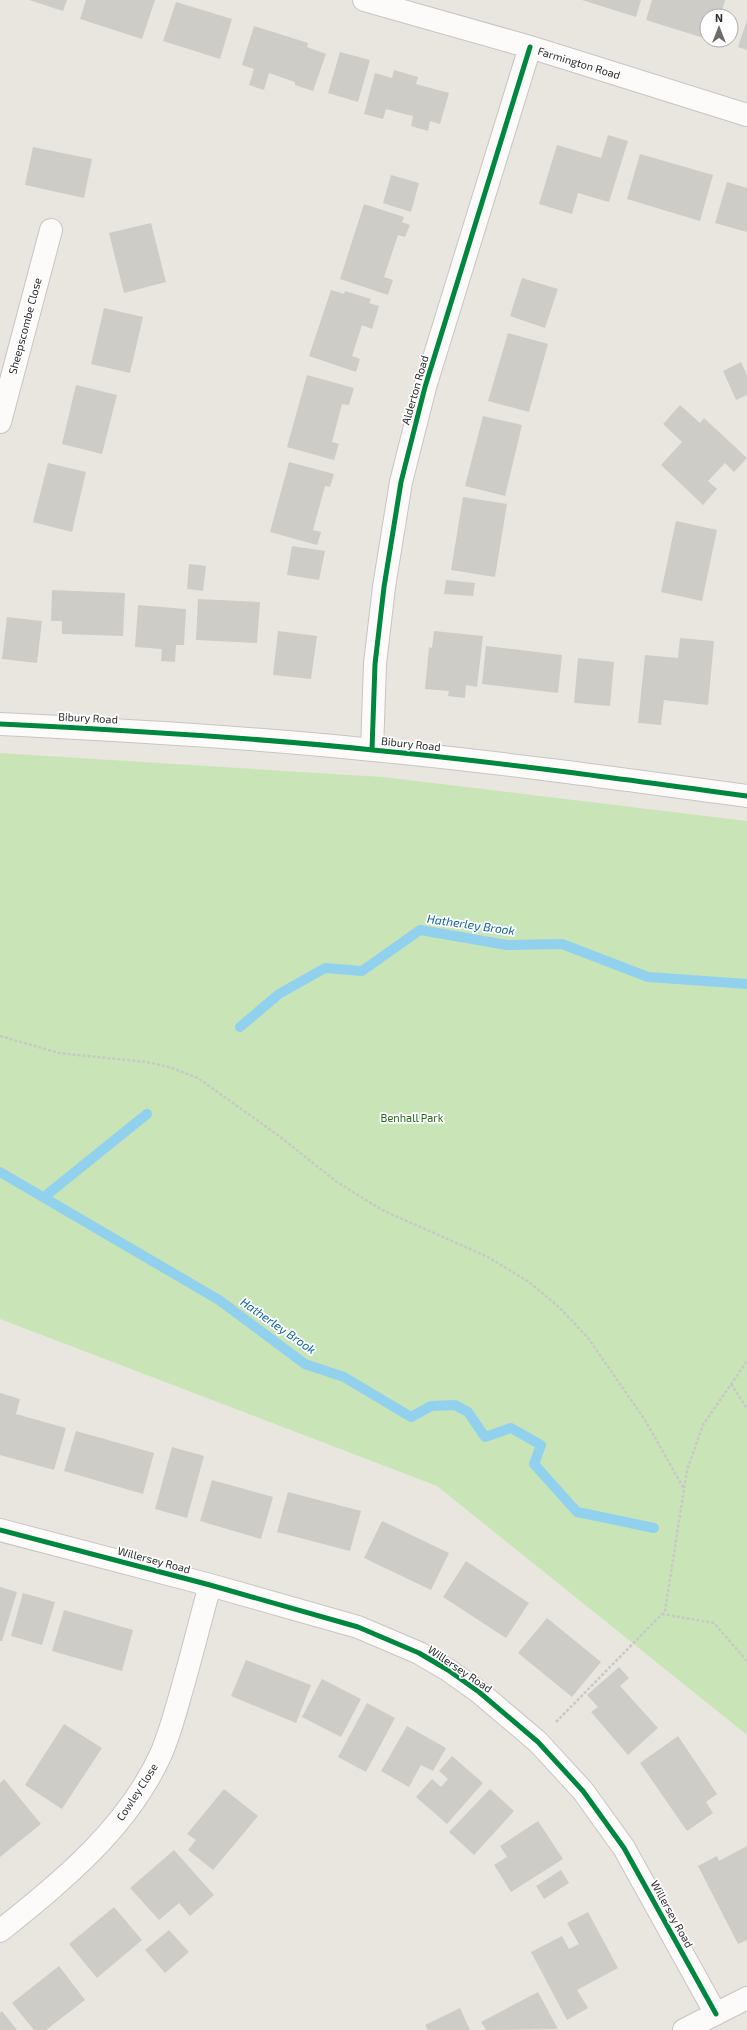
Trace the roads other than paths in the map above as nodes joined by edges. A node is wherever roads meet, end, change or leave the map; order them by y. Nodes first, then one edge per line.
1 (364, 0) edge
2 (530, 47) junction
3 (747, 115) edge
4 (51, 230) dead end
5 (0, 422) edge
6 (0, 724) edge
7 (372, 750) junction
8 (747, 796) edge
9 (0, 1530) edge
10 (210, 1586) junction
11 (0, 1932) edge
12 (747, 1998) edge
13 (716, 2014) junction
14 (684, 2030) edge

1 - 2 street, Farmington Road
2 - 3 street, Farmington Road
2 - 7 street, Alderton Road
4 - 5 street, Sheepscombe Close
6 - 7 street, Bibury Road
7 - 8 street, Bibury Road
9 - 10 street, Willersey Road
10 - 11 street, Cowley Close
10 - 13 street, Willersey Road
12 - 13 street
13 - 14 street

